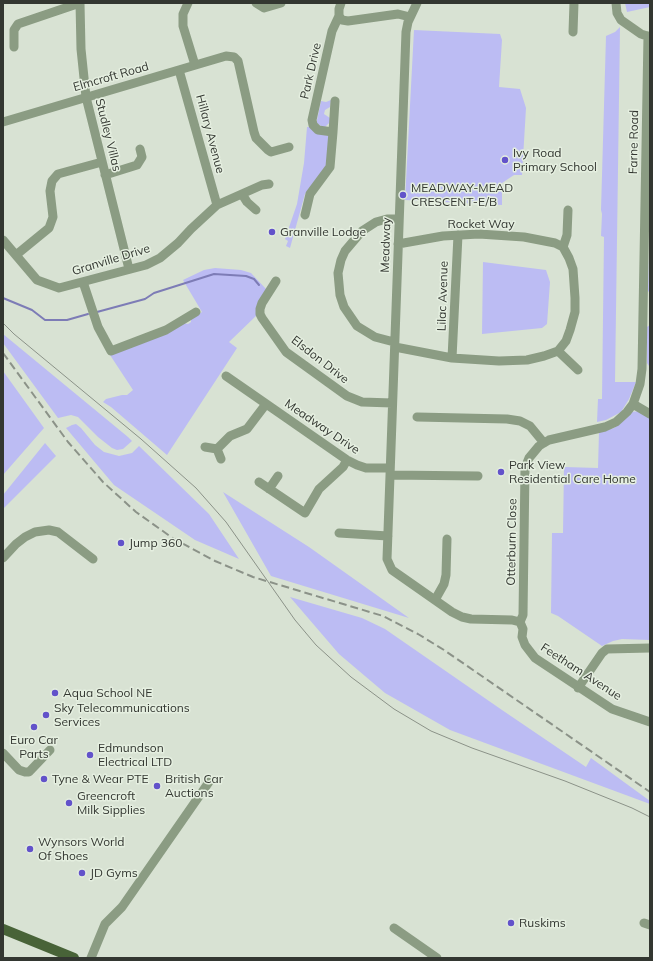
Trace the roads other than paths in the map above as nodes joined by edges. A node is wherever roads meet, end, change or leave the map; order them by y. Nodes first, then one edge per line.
1 (80, 3) edge
2 (188, 3) edge
3 (256, 3) edge
4 (280, 3) edge
5 (341, 3) edge
6 (417, 3) edge
7 (574, 3) edge
8 (616, 3) edge
9 (339, 16) junction
10 (410, 17) junction
11 (573, 32) dead end
12 (649, 36) edge
13 (14, 47) dead end
14 (195, 65) junction
15 (180, 70) junction
16 (86, 97) junction
17 (335, 101) dead end
18 (3, 122) edge
19 (333, 132) junction
20 (289, 147) dead end
21 (140, 149) dead end
22 (102, 162) junction
23 (105, 175) junction
24 (269, 184) dead end
25 (242, 194) junction
26 (648, 203) edge
27 (217, 205) junction
28 (256, 210) dead end
29 (568, 210) dead end
30 (305, 215) dead end
31 (399, 219) junction
32 (458, 235) junction
33 (3, 240) edge
34 (398, 244) junction
35 (563, 247) junction
36 (647, 248) edge
37 (16, 255) junction
38 (129, 269) junction
39 (276, 281) dead end
40 (83, 282) junction
41 (647, 298) edge
42 (196, 312) dead end
43 (394, 345) junction
44 (558, 351) junction
45 (452, 358) junction
46 (578, 370) dead end
47 (226, 376) dead end
48 (392, 403) junction
49 (266, 404) junction
50 (633, 404) junction
51 (650, 414) edge
52 (417, 417) dead end
53 (544, 443) junction
54 (205, 447) dead end
55 (217, 449) junction
56 (221, 459) dead end
57 (347, 460) junction
58 (390, 471) junction
59 (278, 476) dead end
60 (478, 476) dead end
61 (259, 482) dead end
62 (269, 489) junction
63 (339, 532) dead end
64 (388, 536) junction
65 (447, 539) dead end
66 (3, 558) edge
67 (93, 559) dead end
68 (434, 600) junction
69 (520, 622) junction
70 (650, 648) edge
71 (578, 688) junction
72 (650, 722) edge
73 (50, 750) dead end
74 (3, 753) edge
75 (209, 782) dead end
76 (394, 928) dead end
77 (3, 929) edge
78 (74, 958) edge
79 (91, 958) edge
80 (437, 958) edge

1 - 13 street
1 - 16 street, Studley Villas
2 - 14 street
3 - 4 street
5 - 9 street, Park Drive
6 - 10 street, Meadway
7 - 11 street
8 - 12 street
9 - 10 street
9 - 19 street, Park Drive
10 - 31 street, Meadway
12 - 26 street, Farne Road
14 - 15 street, Elmcroft Road
14 - 20 street, Elmcroft Road
15 - 16 street, Elmcroft Road
15 - 27 street, Hillary Avenue
16 - 18 street, Elmcroft Road
16 - 22 street, Studley Villas
17 - 19 street
19 - 30 street
21 - 23 street, Studley Villas
22 - 23 street, Studley Villas
22 - 37 street
23 - 38 street, Studley Villas
24 - 25 street, Granville Drive
25 - 27 street, Granville Drive
25 - 28 street
26 - 36 street, Farne Road
27 - 38 street, Granville Drive
29 - 35 street
31 - 34 street, Meadway
31 - 43 street
32 - 34 street, Rocket Way
32 - 35 street, Rocket Way
32 - 45 street, Lilac Avenue
33 - 37 street, Granville Drive
34 - 43 street, Meadway
35 - 44 street
36 - 41 street, Farne Road
37 - 40 street, Granville Drive
38 - 40 street, Granville Drive
39 - 48 street, Elsdon Drive
40 - 42 street
41 - 50 street, Farne Road
43 - 45 street
43 - 48 street, Meadway
44 - 45 street
44 - 46 street
47 - 49 street, Meadway Drive
48 - 58 street, Meadway
49 - 55 street, Meadway Drive
49 - 57 street, Meadway Drive
50 - 51 street
50 - 53 street, Otterburn Close
52 - 53 street
53 - 69 street, Otterburn Close
54 - 55 street
55 - 56 street
57 - 58 street, Meadway Drive
57 - 62 street
58 - 60 street
58 - 64 street, Meadway
59 - 62 street
61 - 62 street
63 - 64 street
64 - 68 street, Meadway
65 - 68 street
66 - 67 street
68 - 69 street, Meadway
69 - 71 street, Feetham Avenue
70 - 71 street
71 - 72 street, Feetham Avenue
73 - 74 street
75 - 79 street
76 - 80 street
77 - 78 main road

